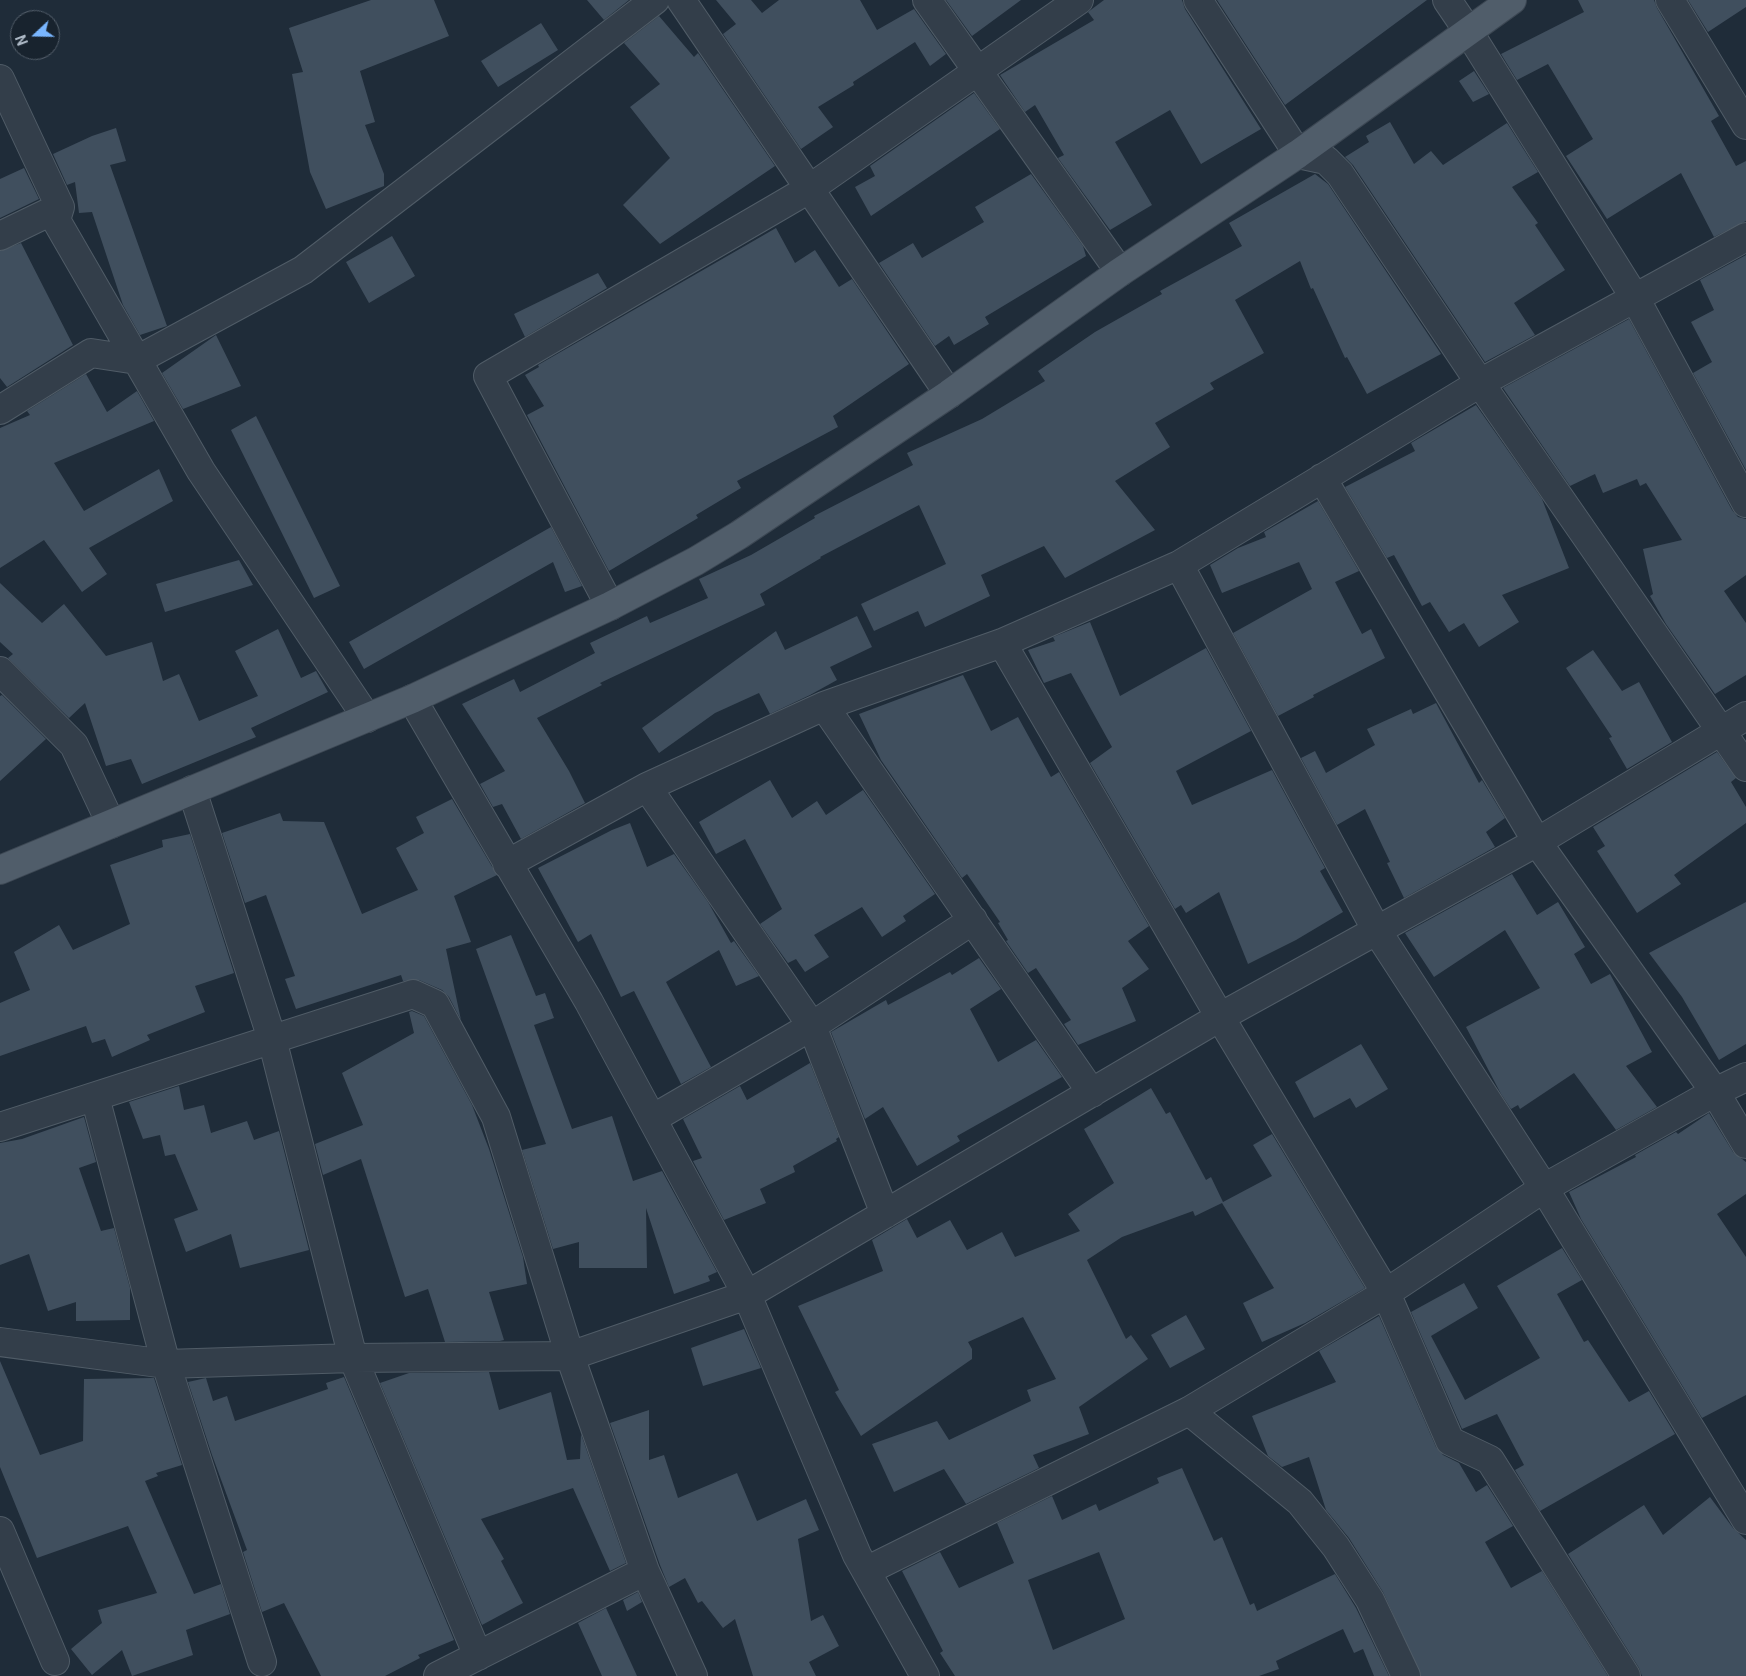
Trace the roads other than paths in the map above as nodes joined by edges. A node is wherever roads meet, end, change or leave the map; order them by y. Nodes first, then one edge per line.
1 (656, 0) edge
2 (681, 0) edge
3 (927, 0) edge
4 (1079, 0) edge
5 (1198, 0) edge
6 (1447, 0) edge
7 (1512, 0) edge
8 (1670, 0) edge
9 (1468, 31) junction
10 (977, 71) junction
11 (0, 79) edge
12 (1746, 125) edge
13 (1298, 154) junction
14 (809, 188) junction
15 (60, 207) junction
16 (0, 236) edge
17 (1746, 237) edge
18 (1120, 272) junction
19 (1635, 298) junction
20 (137, 360) junction
21 (1480, 383) junction
22 (949, 394) junction
23 (0, 410) edge
24 (1322, 478) junction
25 (1746, 503) edge
26 (1179, 565) junction
27 (610, 606) junction
28 (1002, 642) junction
29 (0, 671) edge
30 (412, 699) junction
31 (824, 706) junction
32 (1746, 716) edge
33 (367, 718) junction
34 (1722, 731) junction
35 (1746, 767) edge
36 (647, 787) junction
37 (192, 790) junction
38 (111, 824) junction
39 (1537, 842) junction
40 (507, 864) junction
41 (0, 870) edge
42 (973, 920) junction
43 (1377, 931) junction
44 (1220, 1017) junction
45 (812, 1026) junction
46 (272, 1039) junction
47 (1746, 1077) edge
48 (1092, 1092) junction
49 (1715, 1092) junction
50 (95, 1096) junction
51 (652, 1119) junction
52 (0, 1127) edge
53 (1746, 1144) edge
54 (1544, 1188) junction
55 (885, 1214) junction
56 (1386, 1293) junction
57 (747, 1295) junction
58 (0, 1342) edge
59 (570, 1356) junction
60 (354, 1358) junction
61 (166, 1364) junction
62 (1190, 1411) junction
63 (1746, 1520) edge
64 (0, 1531) edge
65 (866, 1571) junction
66 (645, 1572) junction
67 (478, 1656) junction
68 (55, 1661) dead end
69 (262, 1662) dead end
70 (438, 1676) edge
71 (693, 1676) edge
72 (925, 1676) edge
73 (1406, 1676) edge
74 (1626, 1676) edge

1 - 20 street
2 - 14 street
3 - 10 street
4 - 10 street
5 - 13 street
6 - 9 street
7 - 9 main road
8 - 12 street
9 - 13 main road
9 - 19 street
10 - 14 street
10 - 18 street
11 - 15 street
13 - 18 main road
13 - 21 street
14 - 22 street
14 - 27 street
15 - 16 street
15 - 20 street
17 - 19 street
18 - 22 main road
19 - 21 street
19 - 25 street
20 - 23 street
20 - 33 street
21 - 24 street
21 - 34 street
22 - 27 main road
24 - 26 street
24 - 39 street
26 - 28 street
26 - 43 street
27 - 30 main road
28 - 31 street
28 - 44 street
29 - 38 street
30 - 33 main road
30 - 40 street
31 - 36 street
31 - 42 street
32 - 34 street
33 - 37 main road
34 - 35 street
34 - 39 street
36 - 40 street
36 - 45 street
37 - 38 main road
37 - 46 street
38 - 41 main road
39 - 43 street
39 - 49 street
40 - 51 street
42 - 45 street
42 - 48 street
43 - 44 street
43 - 54 street
44 - 48 street
44 - 56 street
45 - 51 street
45 - 55 street
46 - 50 street
46 - 59 street
46 - 60 street
47 - 49 street
48 - 55 street
49 - 53 street
49 - 54 street
50 - 52 street
50 - 61 street
51 - 57 street
54 - 56 street
54 - 63 street
55 - 57 street
56 - 62 street
56 - 74 street
57 - 59 street
57 - 65 street
58 - 61 street
59 - 60 street
59 - 66 street
60 - 61 street
60 - 67 street
61 - 69 street
62 - 65 street
62 - 73 street
64 - 68 street
65 - 72 street
66 - 67 street
66 - 71 street
67 - 70 street

